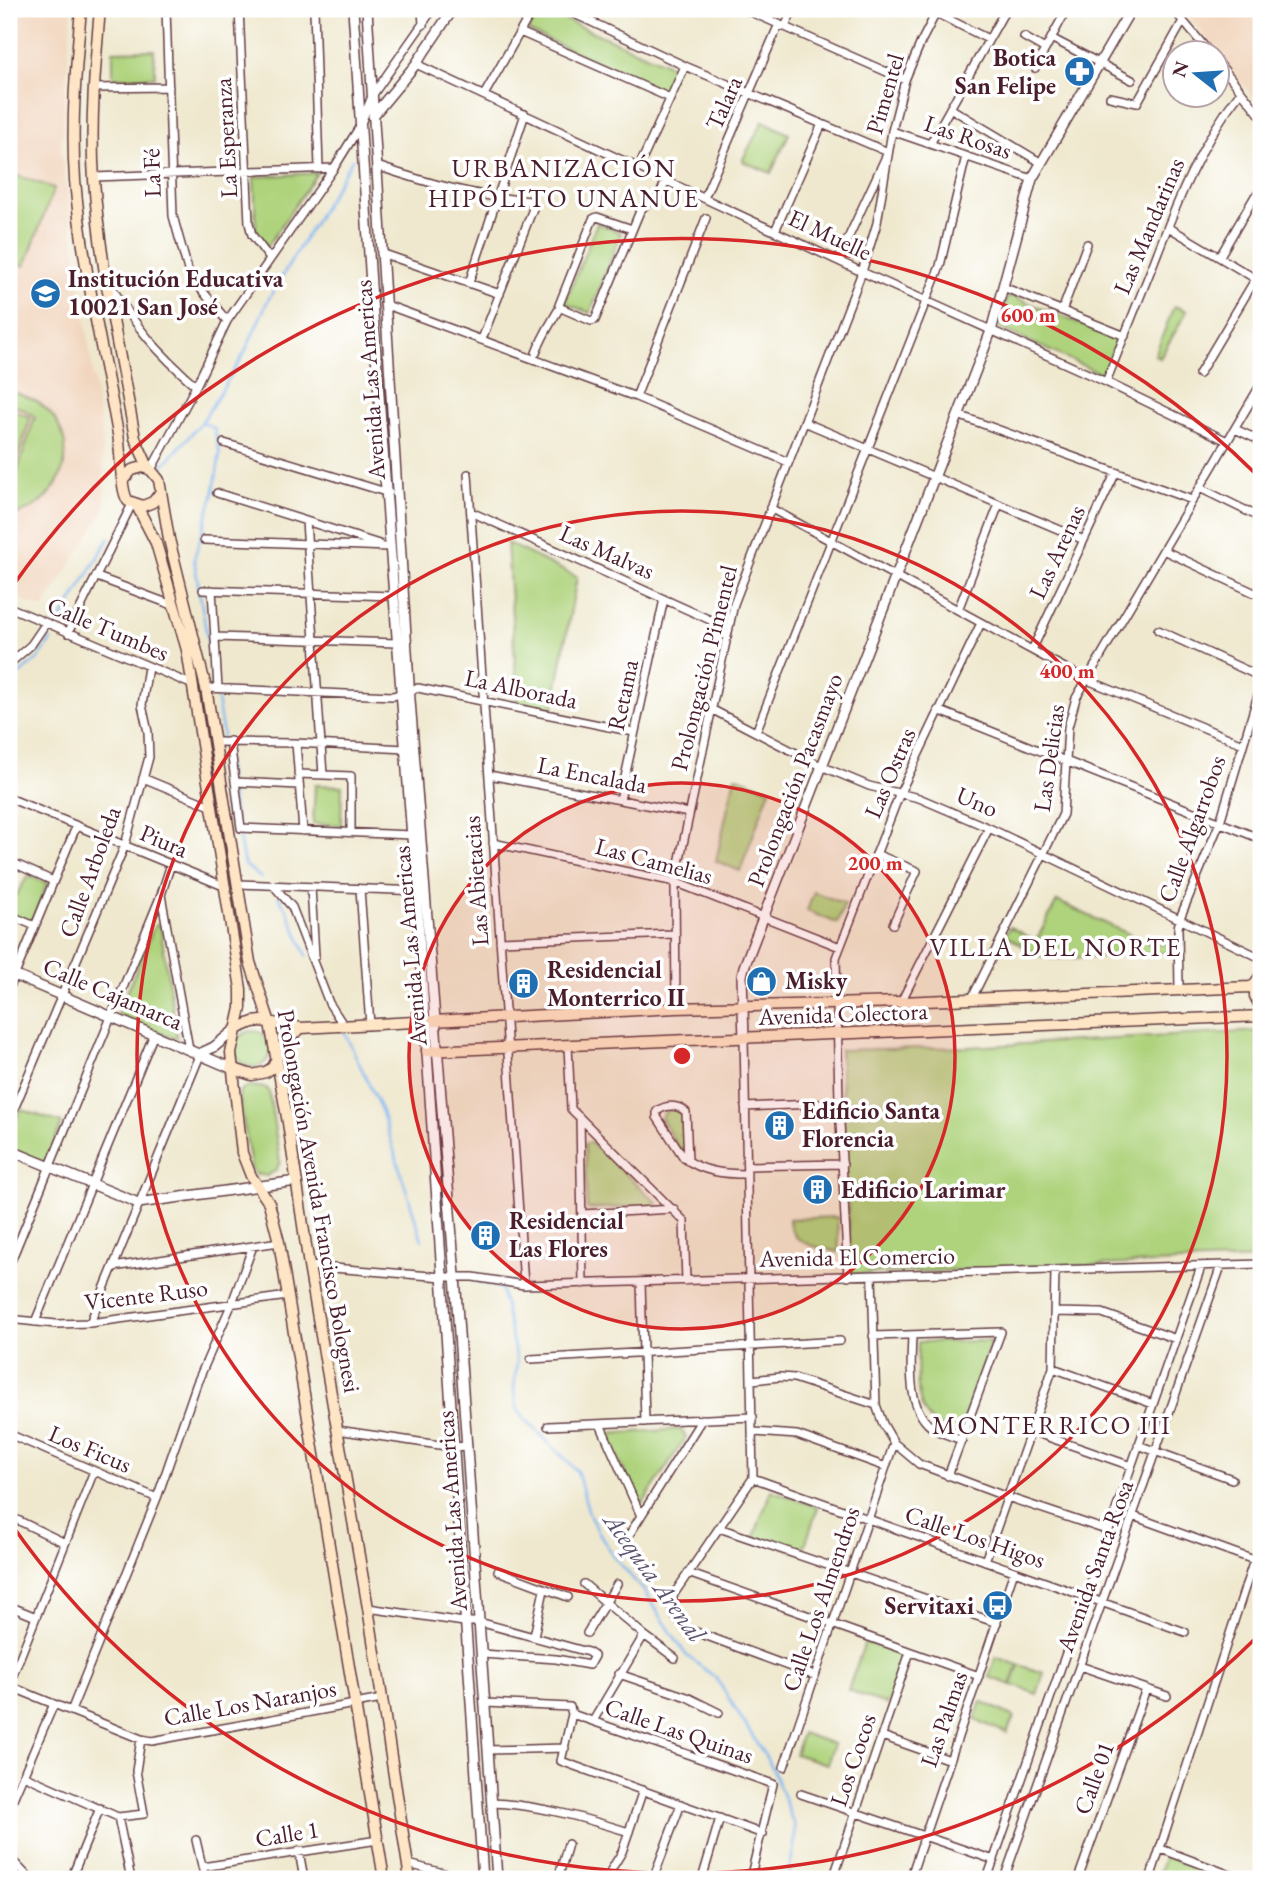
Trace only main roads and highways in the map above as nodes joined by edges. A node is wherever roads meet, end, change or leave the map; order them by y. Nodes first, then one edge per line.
1 (81, 9) edge
2 (100, 9) edge
3 (150, 469) junction
4 (124, 479) junction
5 (160, 493) junction
6 (135, 505) junction
7 (1261, 974) edge
8 (1255, 985) junction
9 (1261, 1008) edge
10 (1261, 1016) edge
11 (270, 1023) junction
12 (344, 1026) joint
13 (301, 1028) junction
14 (236, 1029) junction
15 (427, 1051) road end
16 (277, 1059) junction
17 (231, 1068) junction
18 (384, 1879) edge
19 (410, 1879) edge

1 - 4 main road
2 - 3 main road
3 - 4 main road
3 - 5 main road
4 - 6 main road
5 - 6 main road
5 - 11 main road, Prolongación Avenida Francisco Bolognesi
6 - 14 main road, Prolongación Avenida Francisco Bolognesi
7 - 8 main road
8 - 9 main road
8 - 12 main road, Avenida Colectora
10 - 15 main road, Avenida Colectora
11 - 13 main road, Calle Cajamarca
11 - 14 main road, Calle Cajamarca
11 - 16 main road, Prolongación Avenida Francisco Bolognesi
12 - 13 main road, Calle Cajamarca
13 - 16 main road
14 - 17 main road, Prolongación Avenida Francisco Bolognesi
16 - 17 main road, Calle Cajamarca
16 - 19 main road, Prolongación Avenida Francisco Bolognesi
17 - 18 main road, Prolongación Avenida Francisco Bolognesi

